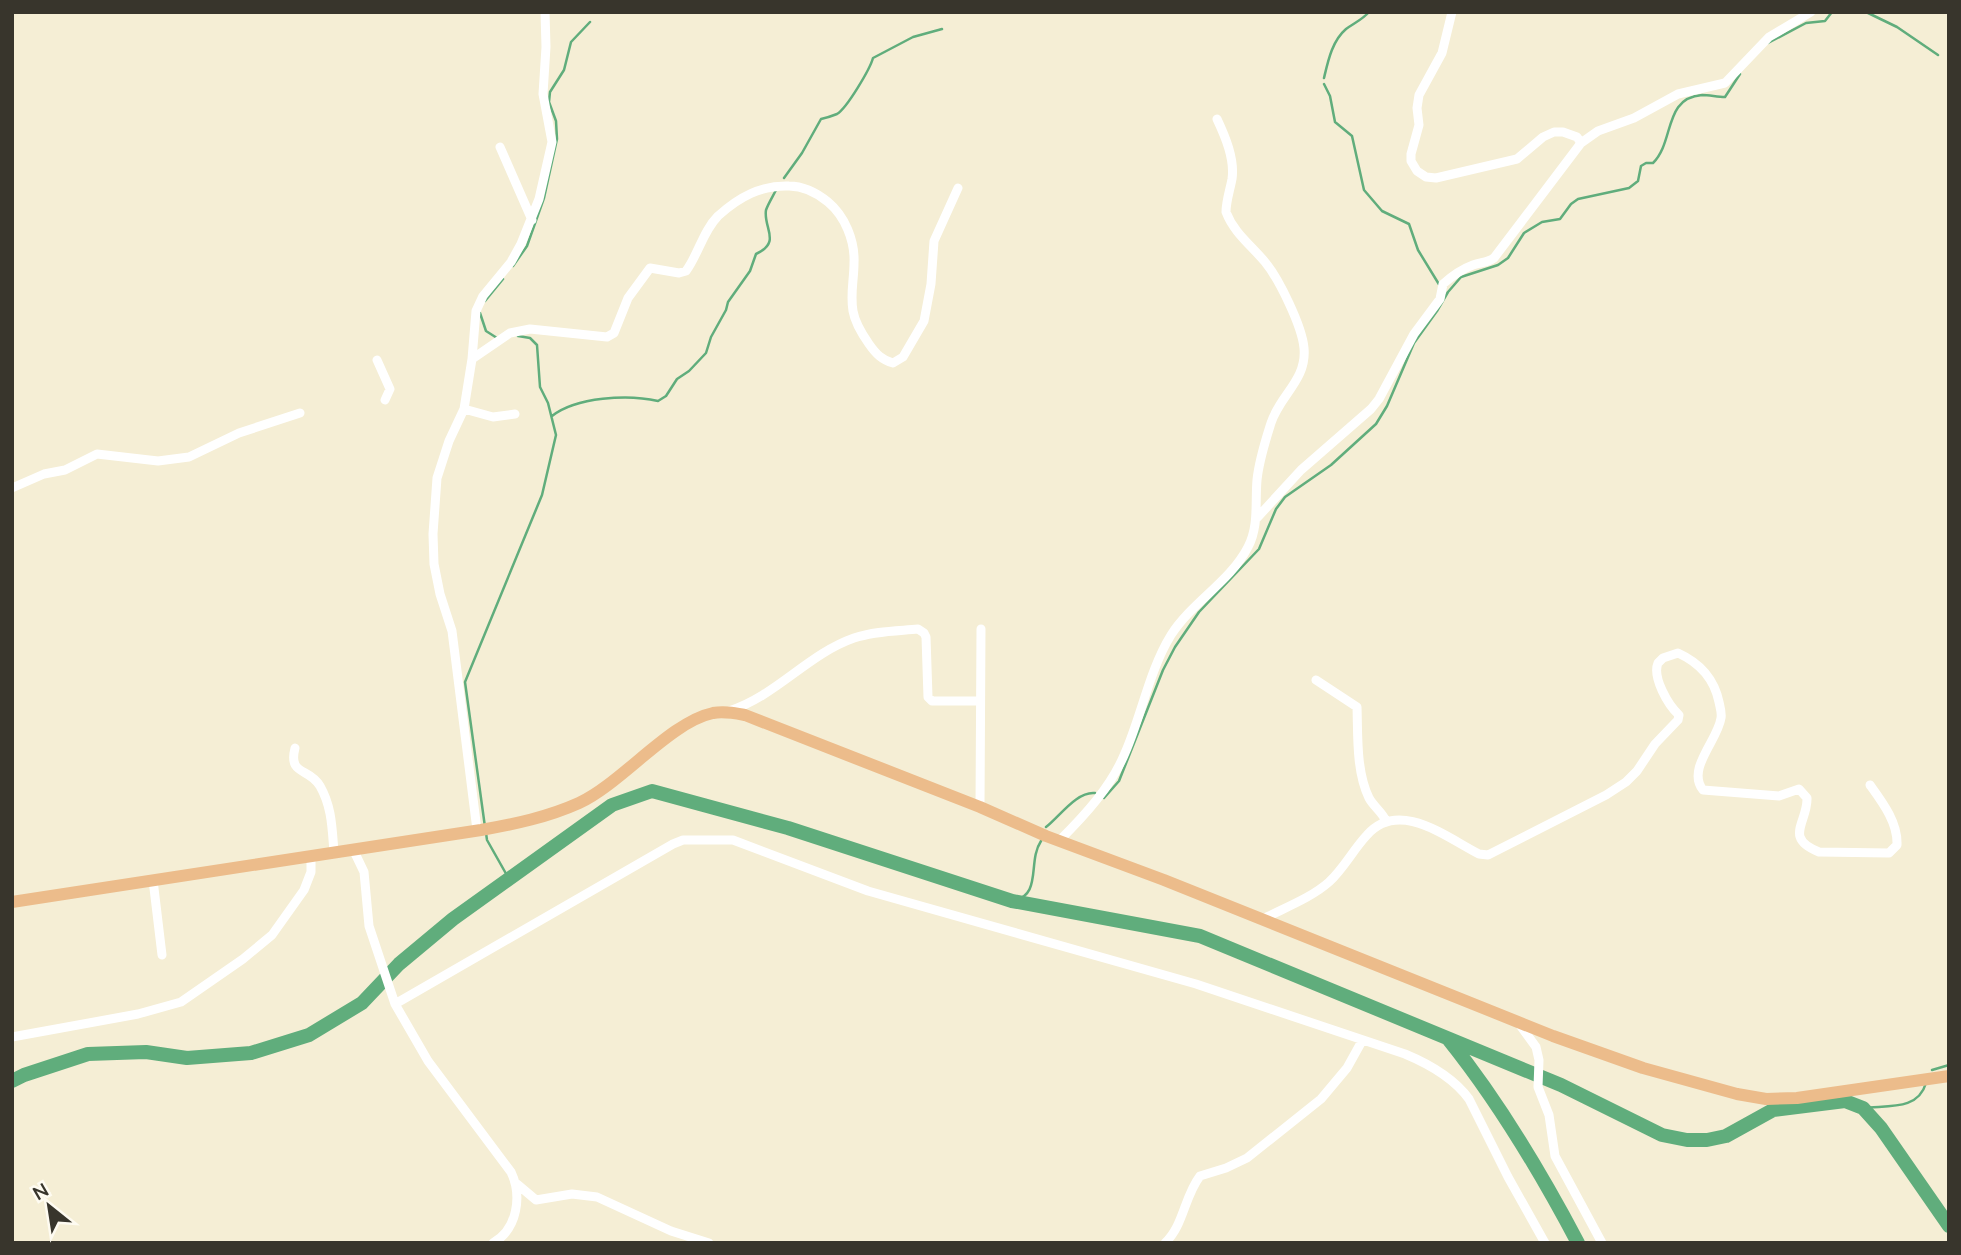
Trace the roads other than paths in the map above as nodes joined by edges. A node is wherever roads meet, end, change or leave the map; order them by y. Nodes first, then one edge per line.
1 (545, 12) edge
2 (1452, 12) edge
3 (1811, 12) edge
4 (1217, 119) dead end
5 (1581, 143) junction
6 (500, 147) dead end
7 (958, 188) dead end
8 (532, 220) junction
9 (472, 359) junction
10 (377, 360) dead end
11 (385, 400) dead end
12 (464, 409) junction
13 (300, 413) dead end
14 (515, 414) dead end
15 (12, 488) edge
16 (1256, 519) junction
17 (981, 629) dead end
18 (1316, 680) dead end
19 (980, 701) junction
20 (728, 712) junction
21 (295, 748) dead end
22 (1870, 785) dead end
23 (979, 807) junction
24 (1385, 821) junction
25 (483, 830) junction
26 (1059, 841) junction
27 (353, 849) junction
28 (334, 852) junction
29 (311, 856) junction
30 (153, 880) junction
31 (12, 902) edge
32 (1263, 919) junction
33 (162, 955) dead end
34 (394, 1001) junction
35 (1517, 1021) junction
36 (12, 1037) edge
37 (1362, 1041) junction
38 (1949, 1076) edge
39 (517, 1184) junction
40 (500, 1241) edge
41 (1544, 1242) edge
42 (709, 1243) edge
43 (1165, 1243) edge
44 (1602, 1243) edge

1 - 8 street
2 - 5 street
3 - 5 street
4 - 16 street
5 - 16 street
6 - 8 street
7 - 9 street
8 - 9 street
9 - 12 street
10 - 11 street
12 - 14 street
12 - 25 street
13 - 15 street
16 - 26 street
17 - 19 street
18 - 24 street
19 - 20 street
19 - 23 street
20 - 23 main road
20 - 25 main road
21 - 28 street
22 - 24 street
23 - 26 main road
24 - 32 street
25 - 27 main road
26 - 32 main road
27 - 28 main road
27 - 34 street
28 - 29 main road
29 - 30 main road
29 - 36 street
30 - 31 main road
30 - 33 street
32 - 35 main road
34 - 37 street
34 - 39 street
35 - 38 main road
35 - 44 street
37 - 41 street
37 - 43 street
39 - 40 street
39 - 42 street

